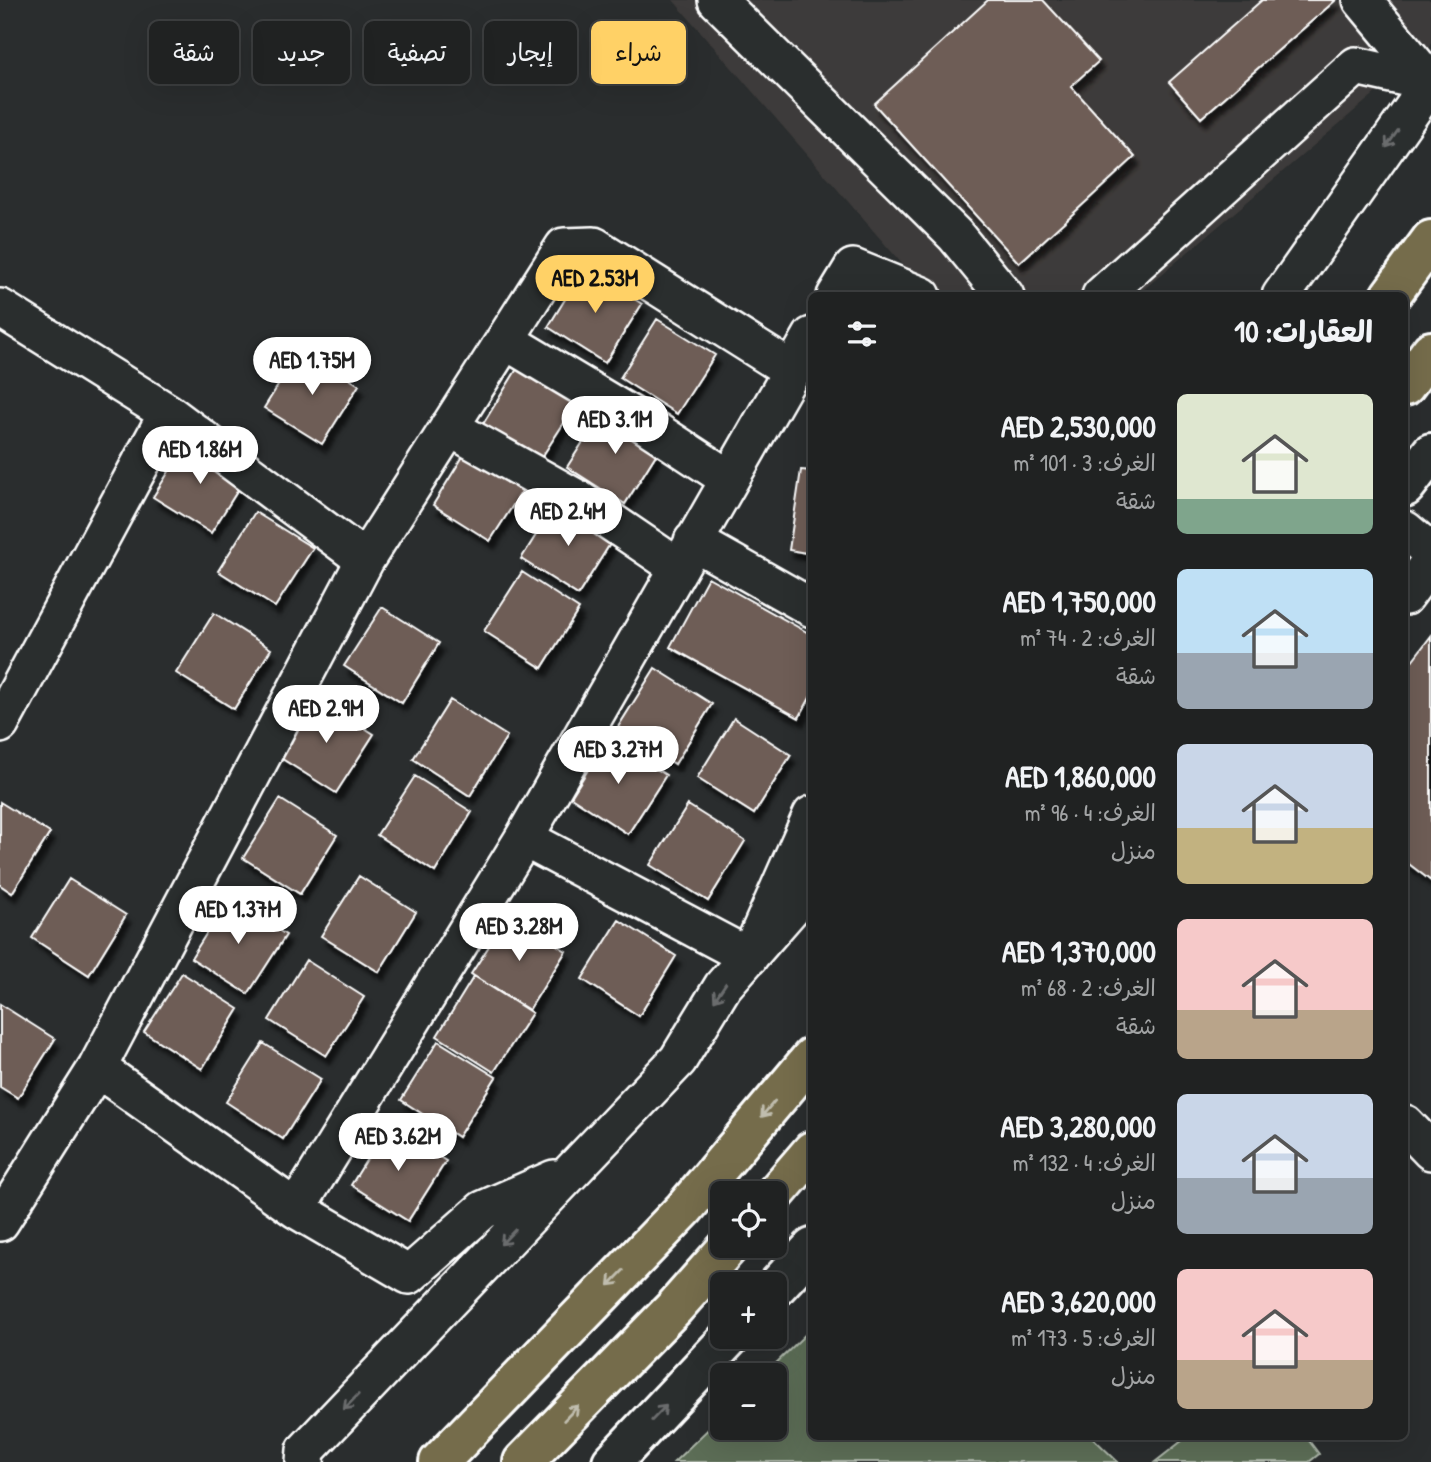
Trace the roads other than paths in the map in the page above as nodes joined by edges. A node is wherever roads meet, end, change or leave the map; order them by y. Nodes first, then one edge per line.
1 (717, 0) edge
2 (1362, 0) edge
3 (1431, 83) edge
4 (1431, 240) edge
5 (838, 292) edge
6 (912, 292) edge
7 (1002, 292) edge
8 (1105, 292) edge
9 (1285, 292) edge
10 (1393, 292) edge
11 (0, 308) edge
12 (505, 340) junction
13 (808, 342) edge
14 (1431, 351) edge
15 (791, 370) junction
16 (1408, 382) edge
17 (168, 413) junction
18 (449, 427) junction
19 (1431, 453) edge
20 (729, 479) junction
21 (1408, 483) edge
22 (1408, 533) edge
23 (1431, 552) edge
24 (686, 554) junction
25 (365, 560) junction
26 (1431, 561) edge
27 (1408, 592) edge
28 (808, 606) edge
29 (0, 724) edge
30 (808, 824) edge
31 (524, 838) junction
32 (808, 889) edge
33 (749, 957) junction
34 (808, 1062) edge
35 (97, 1068) junction
36 (1408, 1127) edge
37 (1431, 1151) edge
38 (808, 1157) edge
39 (571, 1172) junction
40 (786, 1181) edge
41 (296, 1209) junction
42 (0, 1222) edge
43 (808, 1252) edge
44 (718, 1258) edge
45 (787, 1275) edge
46 (719, 1349) edge
47 (305, 1462) edge
48 (439, 1462) edge
49 (523, 1462) edge
50 (612, 1462) edge

1 - 7 street
2 - 3 street
3 - 8 street
3 -> 9 street
4 - 10 main road
5 - 6 street
11 - 17 street
12 - 15 street
12 - 18 street
12 - 20 street
13 - 15 street
14 - 16 main road
15 - 20 street
17 - 25 street
17 - 29 street
18 - 24 street
18 - 25 street
19 - 21 street
20 - 24 street
22 - 23 street
24 - 28 street
24 - 31 street
25 - 35 street
26 - 27 street
30 - 33 street
31 - 33 street
31 - 41 street
32 - 33 street
33 -> 39 street
34 -> 48 main road
35 - 41 street
35 - 42 street
36 - 37 street
38 - 40 main road
39 - 41 street
39 -> 47 street
43 - 45 street
49 -> 44 main road
50 -> 46 street

